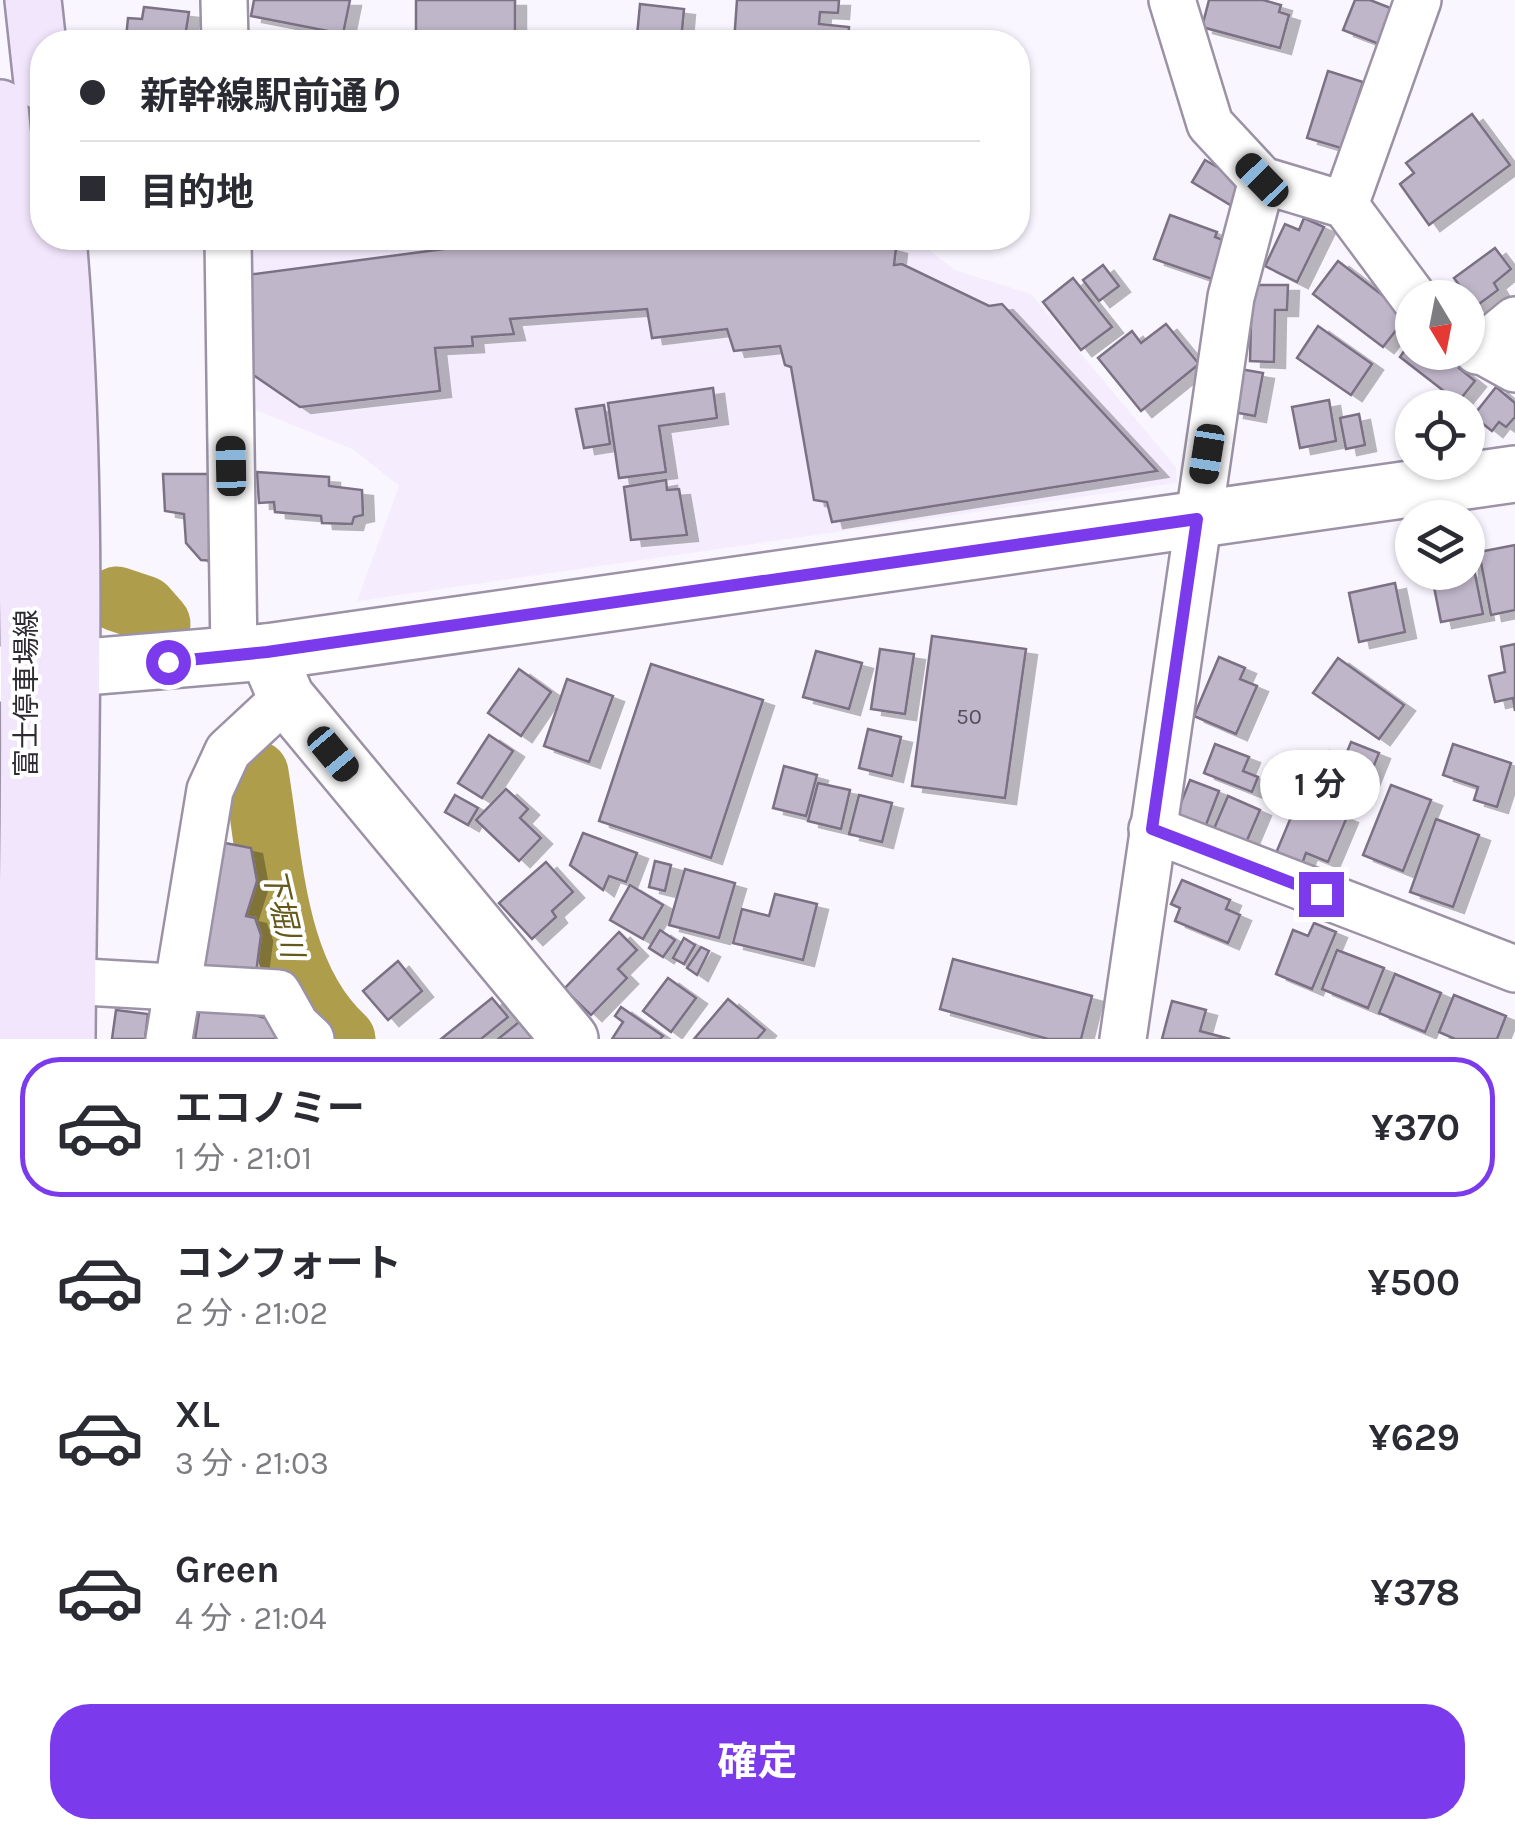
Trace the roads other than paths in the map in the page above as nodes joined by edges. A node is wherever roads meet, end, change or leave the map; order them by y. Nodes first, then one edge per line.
1 (34, 0) edge
2 (224, 0) edge
3 (1172, 0) edge
4 (1418, 0) edge
5 (37, 30) edge
6 (225, 30) edge
7 (0, 108) edge
8 (1262, 180) junction
9 (1345, 206) junction
10 (59, 250) edge
11 (229, 250) edge
12 (1400, 280) edge
13 (1515, 320) edge
14 (1486, 354) edge
15 (1515, 474) edge
16 (1197, 519) junction
17 (262, 669) junction
18 (33, 672) edge
19 (1152, 829) junction
20 (1515, 969) edge
21 (31, 973) edge
22 (178, 985) junction
23 (24, 1039) edge
24 (67, 1039) edge
25 (169, 1039) edge
26 (311, 1039) edge
27 (570, 1039) edge
28 (1123, 1039) edge

1 - 5 main road
2 - 6 street
3 - 8 street
4 - 9 street
7 - 18 main road, 富士停車場線
8 - 9 street
8 - 16 street
9 - 12 street
10 - 18 main road, 富士停車場線
11 - 17 street
13 - 14 street
15 - 16 street
16 - 17 street
16 - 19 street
17 - 18 street
17 - 22 street
17 - 27 street
18 - 21 main road, 富士停車場線
19 - 20 street
19 - 28 street
21 - 22 street
21 - 23 main road, 富士停車場線
21 - 24 main road, 富士停車場線
22 - 25 street
22 - 26 street

